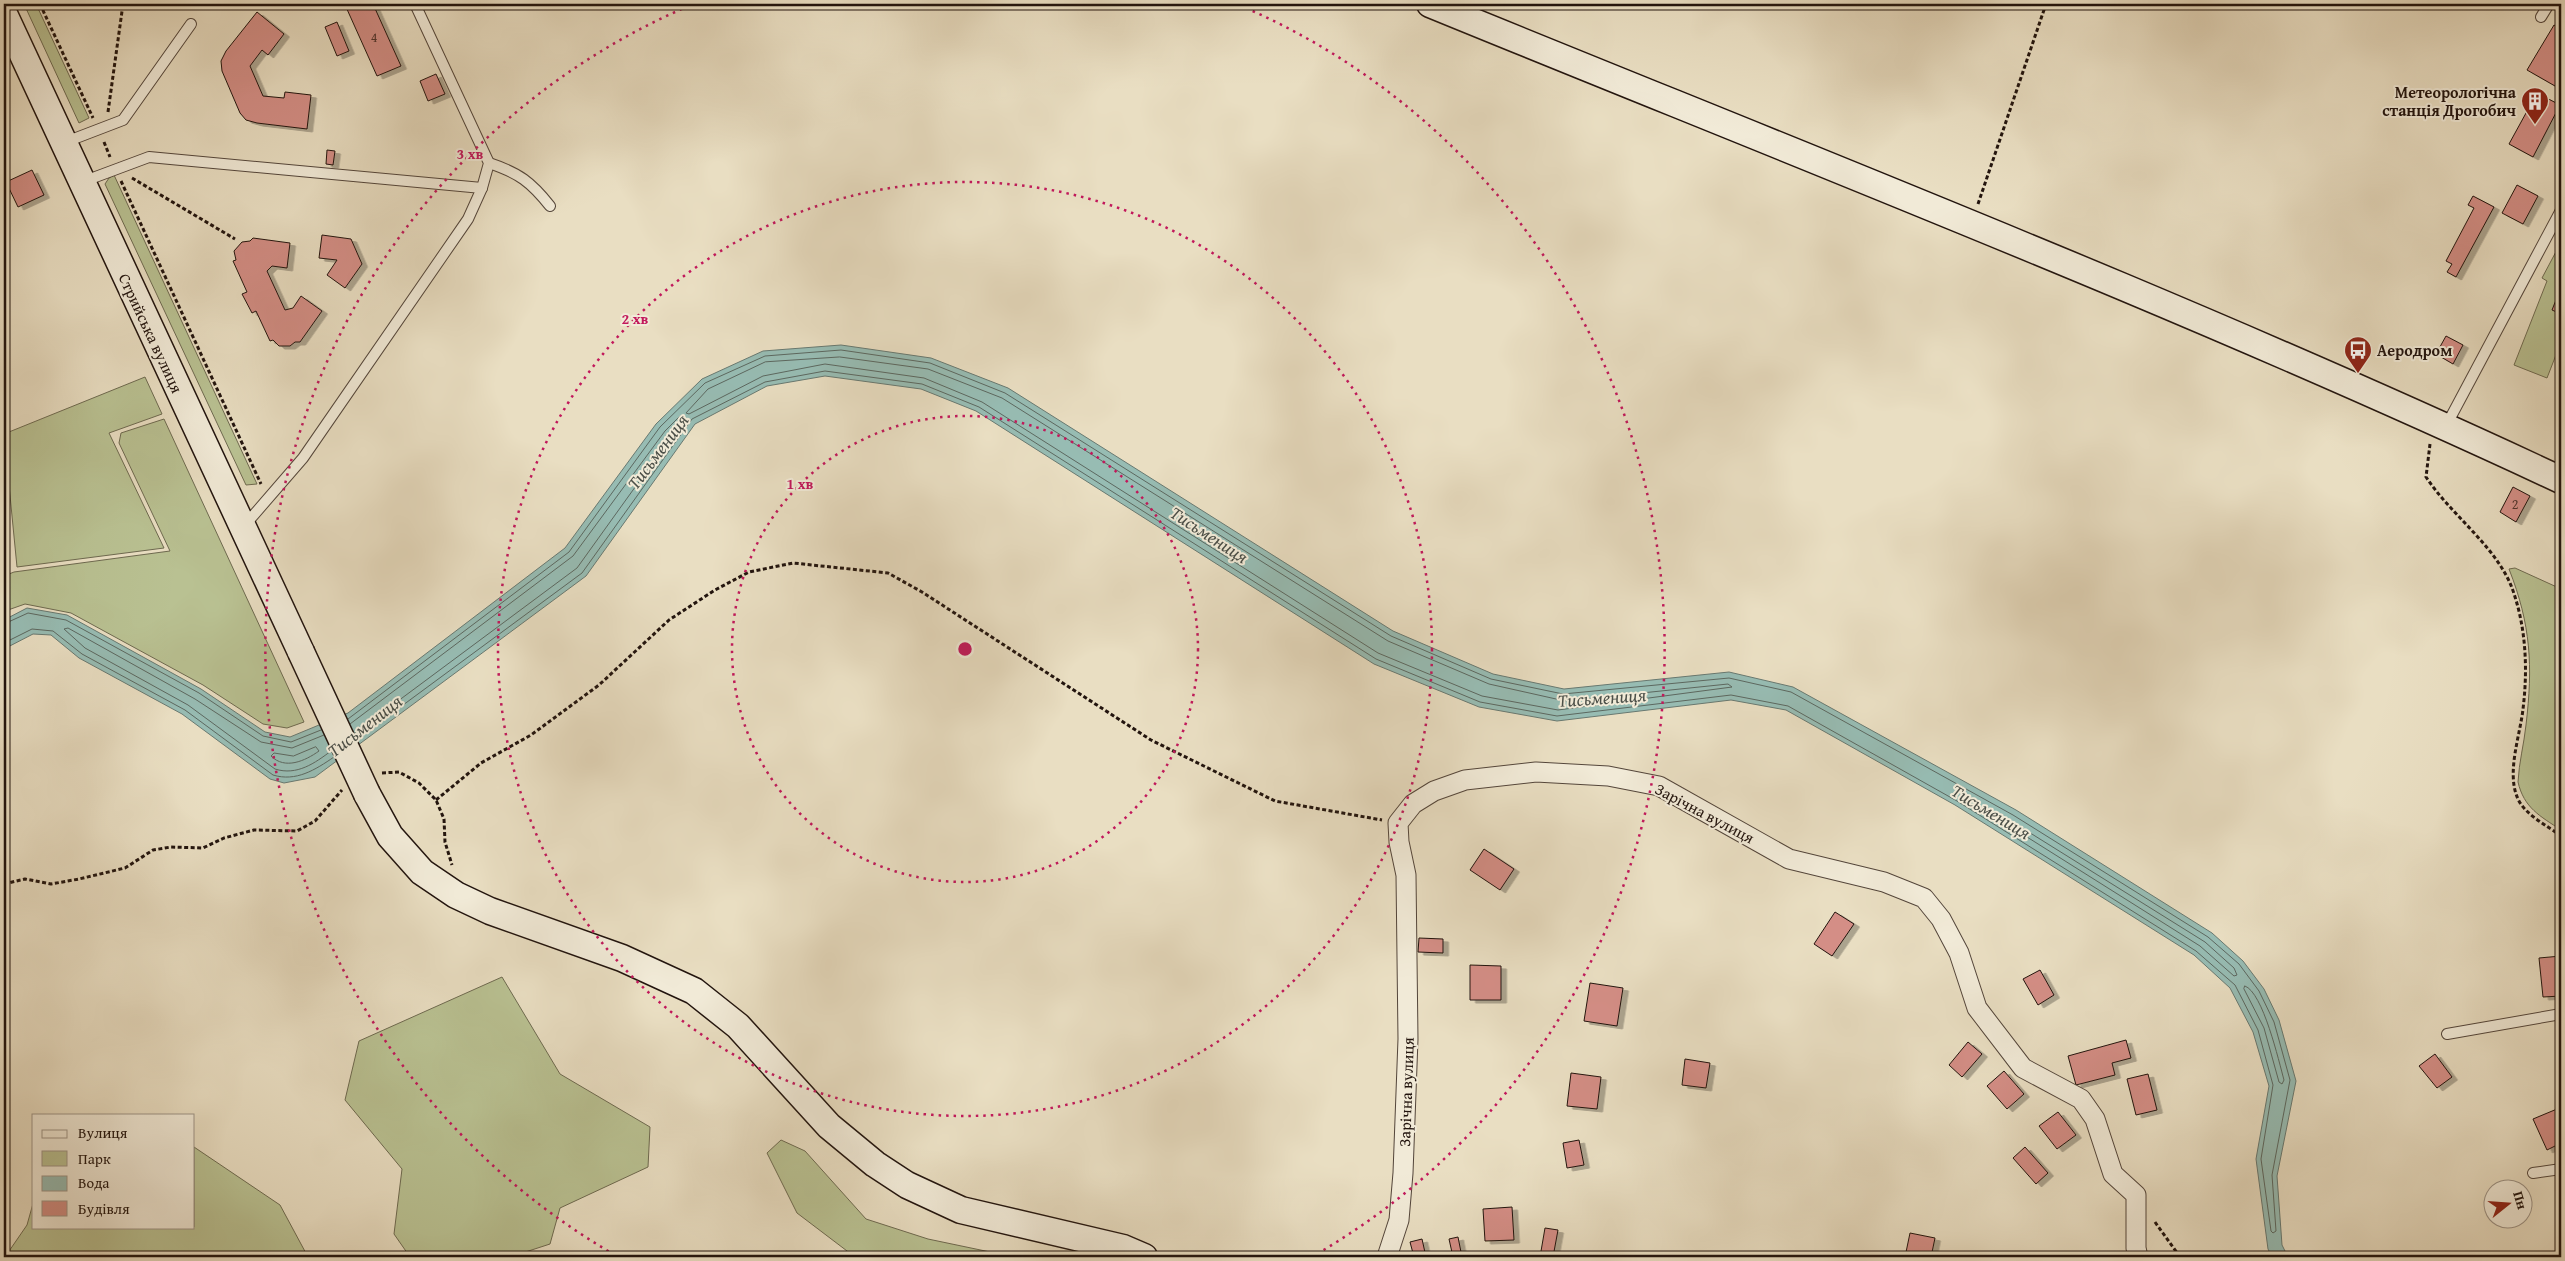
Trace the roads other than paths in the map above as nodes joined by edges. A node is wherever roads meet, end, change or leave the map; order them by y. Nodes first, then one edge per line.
1 (415, 4) edge
2 (1430, 4) edge
3 (2549, 4) edge
4 (4, 14) edge
5 (2540, 17) dead end
6 (191, 24) dead end
7 (62, 143) junction
8 (489, 163) junction
9 (81, 182) junction
10 (482, 188) junction
11 (550, 206) dead end
12 (2561, 210) edge
13 (2441, 424) junction
14 (2561, 480) edge
15 (242, 528) junction
16 (2561, 1014) edge
17 (2447, 1034) dead end
18 (2561, 1169) edge
19 (2533, 1173) dead end
20 (1144, 1257) edge
21 (1386, 1257) edge
22 (2138, 1257) edge

1 - 8 lane
2 - 13 main road
3 - 5 lane
4 - 7 main road, Стрийська вулиця
6 - 7 lane
7 - 9 main road, Стрийська вулиця
8 - 10 lane
8 - 11 lane
9 - 10 lane
9 - 15 main road, Стрийська вулиця
10 - 15 lane
12 - 13 lane
13 - 14 main road
15 - 20 main road, Стрийська вулиця, bridge
16 - 17 lane
18 - 19 lane
21 - 22 street, Зарічна вулиця

